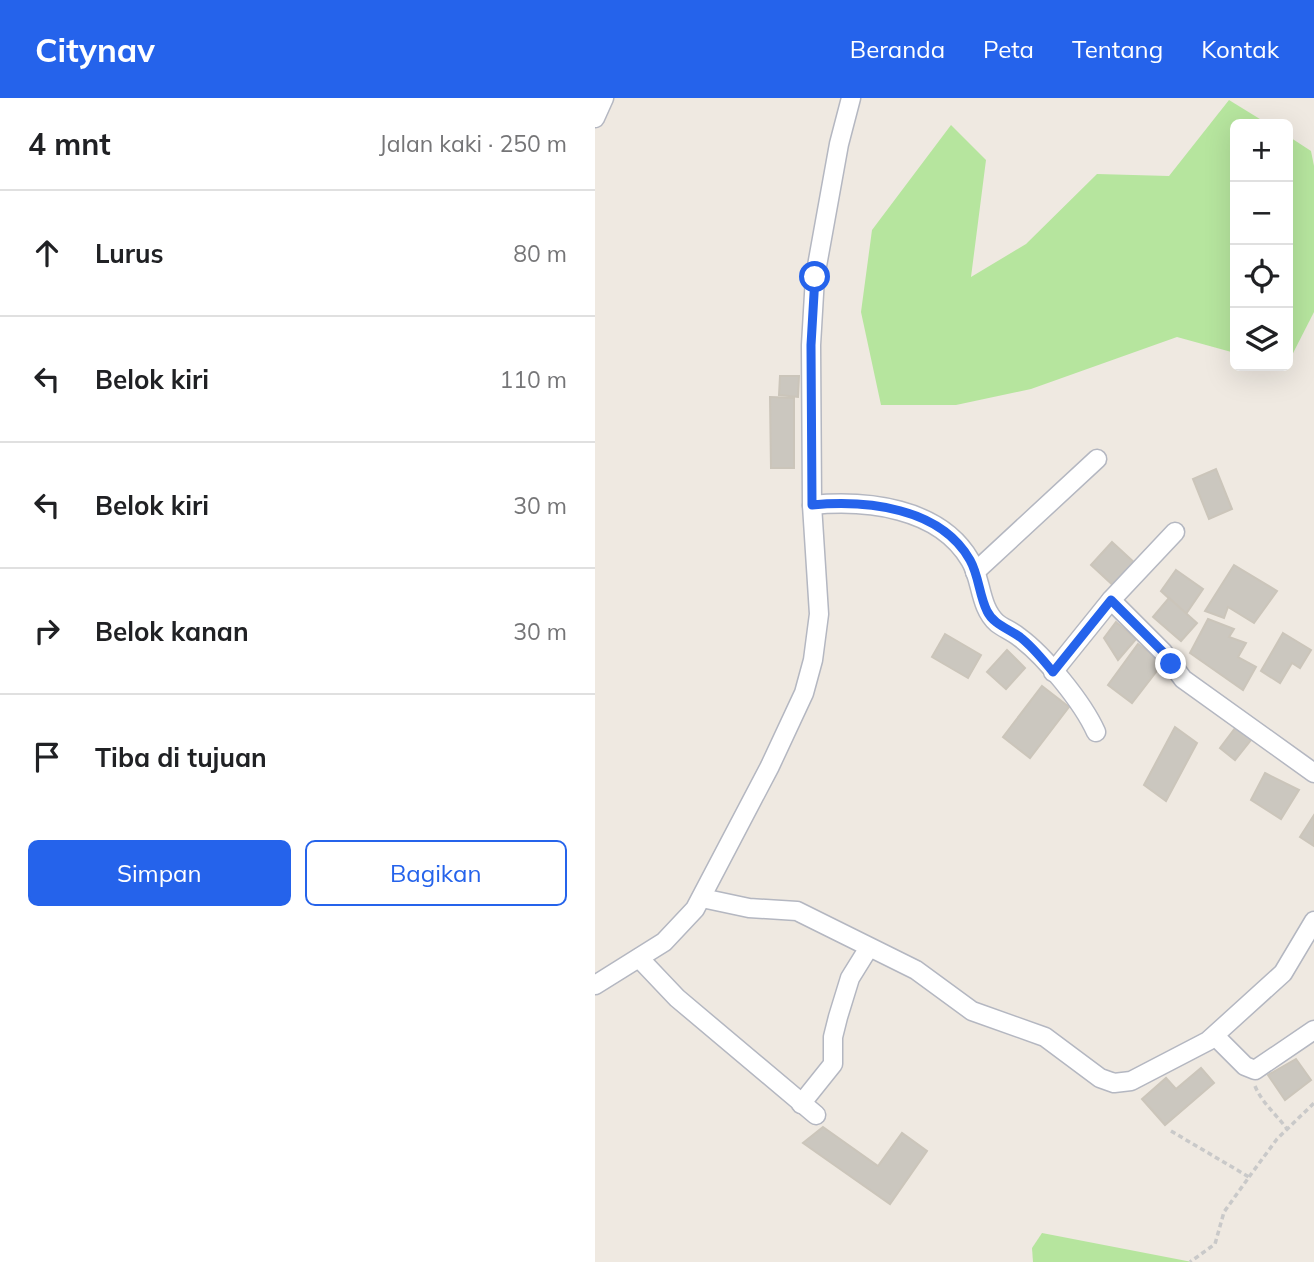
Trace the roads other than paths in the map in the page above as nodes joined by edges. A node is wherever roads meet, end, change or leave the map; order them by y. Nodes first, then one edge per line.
1 (604, 98) edge
2 (851, 98) edge
3 (595, 118) edge
4 (1097, 458) dead end
5 (812, 505) junction
6 (1175, 532) dead end
7 (975, 572) junction
8 (1111, 600) junction
9 (1053, 672) junction
10 (1096, 732) dead end
11 (1314, 773) edge
12 (702, 898) junction
13 (1314, 921) edge
14 (868, 948) junction
15 (639, 958) junction
16 (595, 985) edge
17 (1314, 1030) edge
18 (1215, 1035) junction
19 (801, 1104) junction
20 (816, 1115) dead end

1 - 3 street
2 - 5 street
4 - 7 street
5 - 7 street
5 - 12 street
6 - 8 street
7 - 9 street
8 - 9 street
8 - 11 street
9 - 10 street
12 - 14 street
12 - 15 street
13 - 18 street
14 - 18 street
14 - 19 street
15 - 16 street
15 - 19 street
17 - 18 street
19 - 20 street

